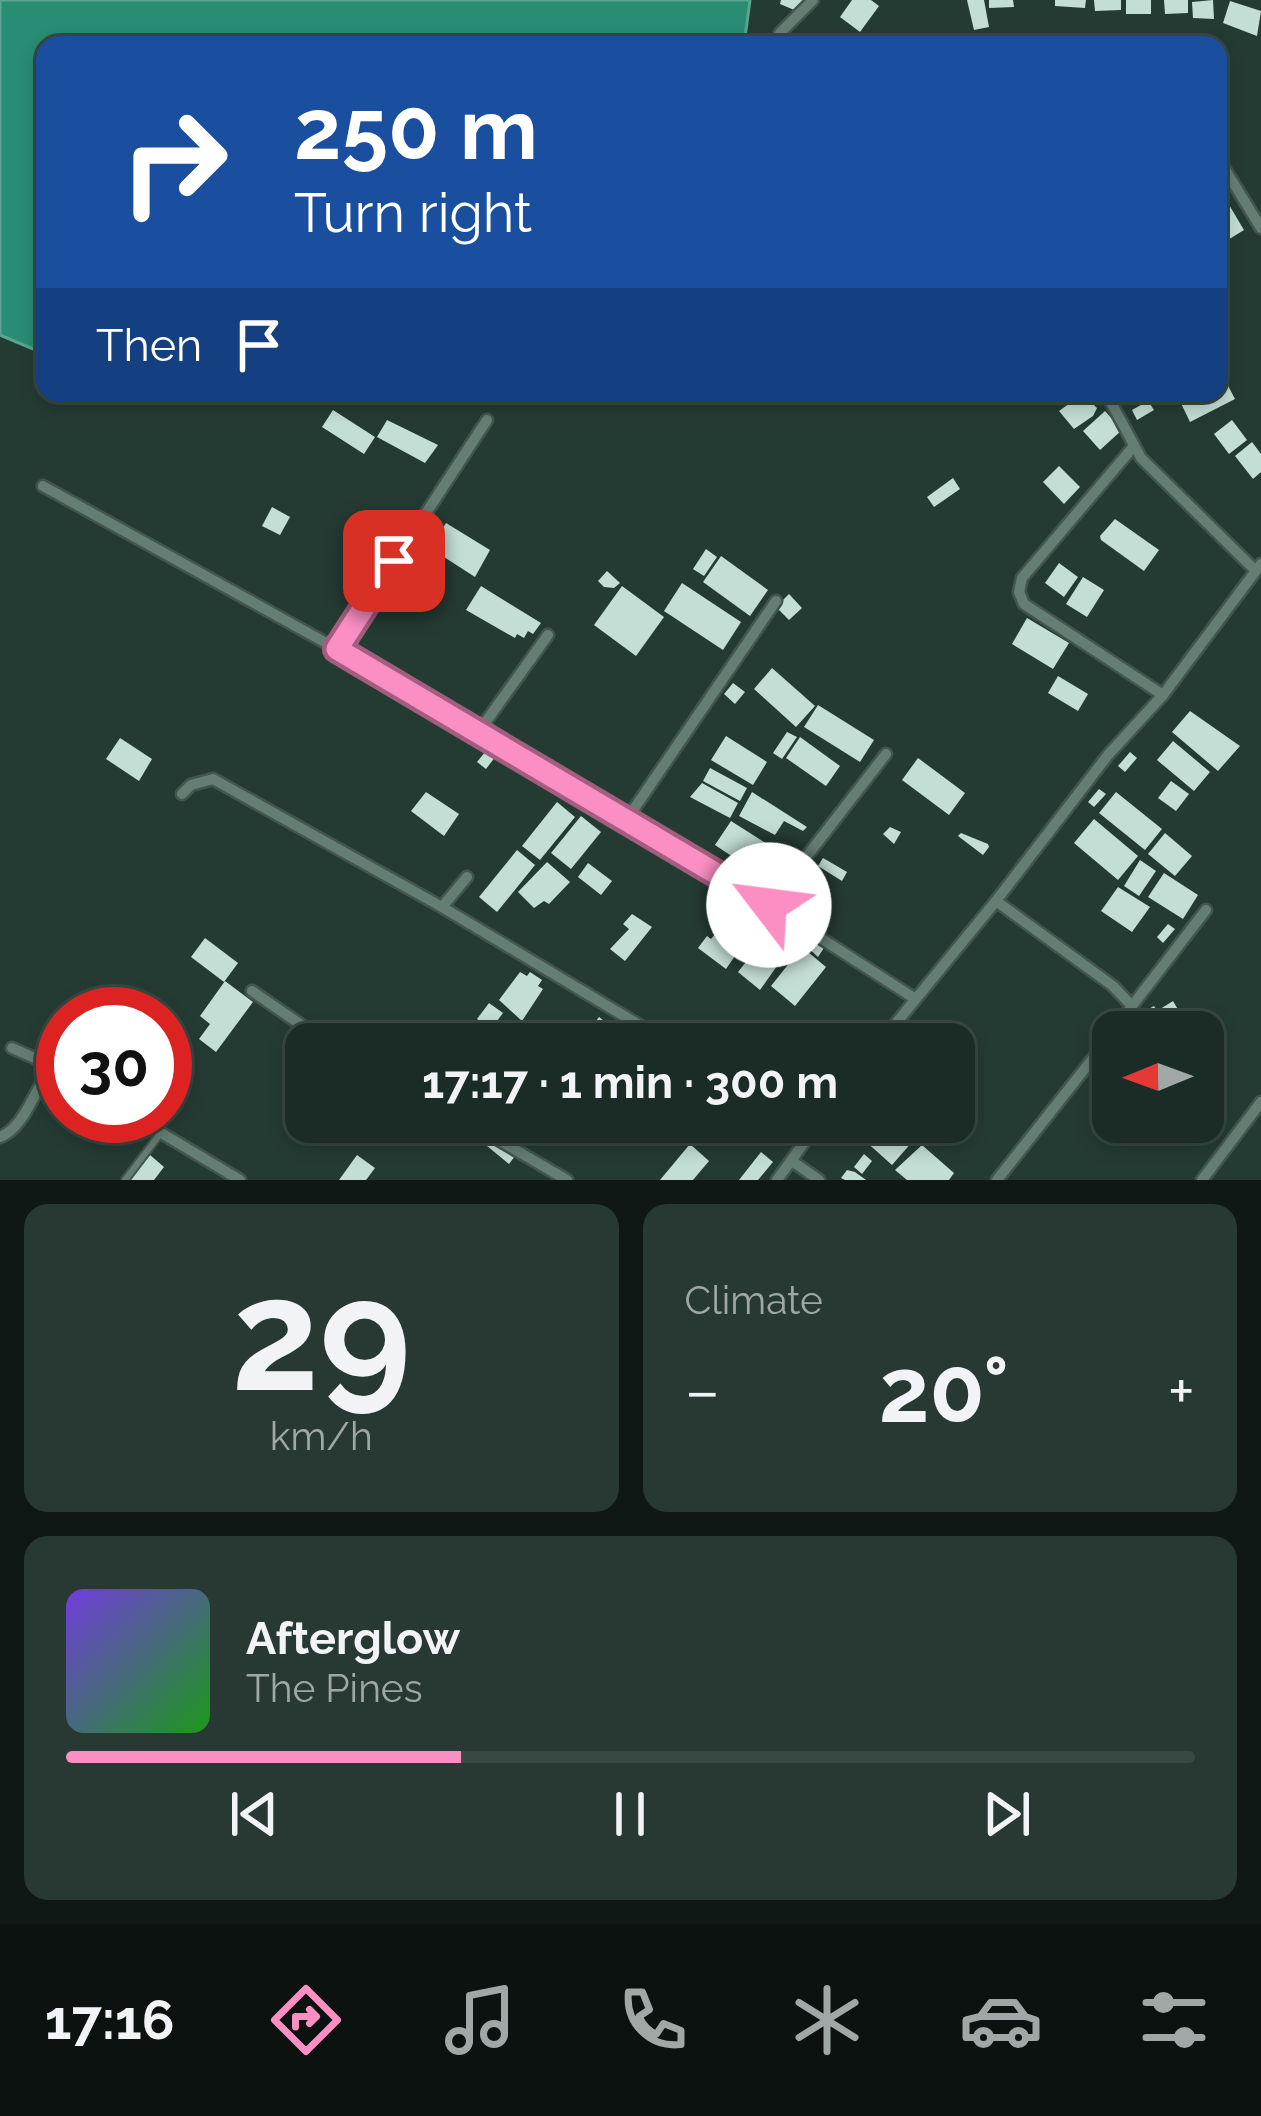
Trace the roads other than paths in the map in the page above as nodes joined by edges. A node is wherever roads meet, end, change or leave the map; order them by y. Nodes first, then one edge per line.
1 (813, 0) edge
2 (780, 32) dead end
3 (1227, 173) edge
4 (1261, 228) edge
5 (1111, 402) edge
6 (488, 420) dead end
7 (1134, 446) junction
8 (43, 486) dead end
9 (1258, 567) edge
10 (776, 601) dead end
11 (548, 635) dead end
12 (337, 649) junction
13 (1163, 695) junction
14 (477, 734) junction
15 (886, 754) dead end
16 (182, 794) dead end
17 (625, 822) junction
18 (467, 877) dead end
19 (996, 901) junction
20 (769, 905) junction
21 (442, 908) junction
22 (1206, 910) dead end
23 (252, 991) dead end
24 (914, 998) junction
25 (1132, 1006) junction
26 (1129, 1011) edge
27 (298, 1023) edge
28 (635, 1023) edge
29 (895, 1023) edge
30 (12, 1048) dead end
31 (1092, 1058) edge
32 (36, 1059) edge
33 (36, 1093) edge
34 (1261, 1102) edge
35 (0, 1137) edge
36 (153, 1143) edge
37 (176, 1143) edge
38 (504, 1143) edge
39 (802, 1143) edge
40 (792, 1161) junction
41 (124, 1180) edge
42 (240, 1180) edge
43 (567, 1180) edge
44 (777, 1180) edge
45 (819, 1180) edge
46 (997, 1180) edge
47 (1202, 1180) edge

1 - 2 street
3 - 4 street
5 - 7 street
6 - 12 street
7 - 9 street
7 - 13 street
8 - 12 street
9 - 13 street
10 - 17 street
11 - 14 street
12 - 14 street
13 - 19 street
14 - 17 street
15 - 20 street
16 - 21 street
17 - 20 street
18 - 21 street
19 - 24 street
19 - 25 street
20 - 24 street
21 - 28 street
22 - 25 street
23 - 27 street
24 - 29 street
25 - 26 street
30 - 32 street
31 - 46 street
33 - 35 street
34 - 47 street
36 - 41 lane
37 - 42 street
38 - 43 street
39 - 40 street
40 - 44 street
40 - 45 street

